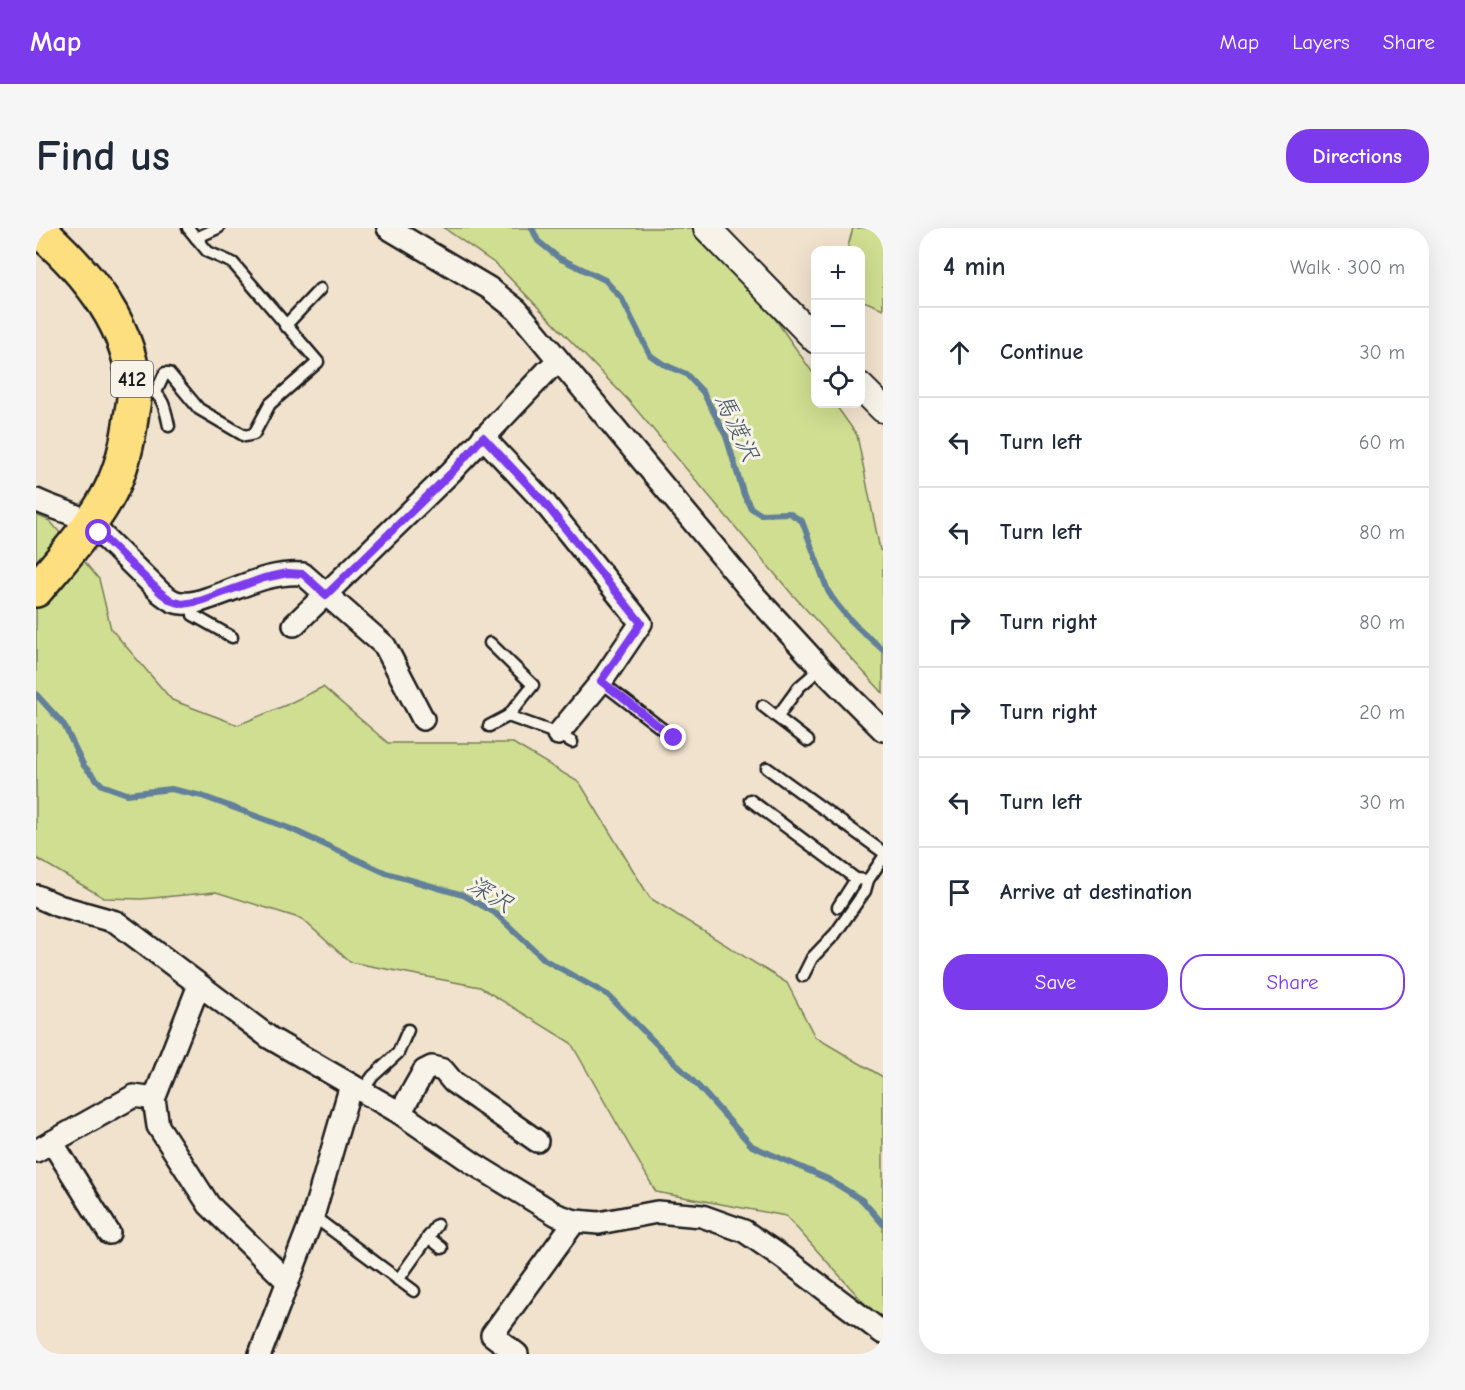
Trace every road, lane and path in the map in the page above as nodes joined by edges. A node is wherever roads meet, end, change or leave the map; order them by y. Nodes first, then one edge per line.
1 (37, 228) edge
2 (188, 228) edge
3 (218, 228) edge
4 (388, 228) edge
5 (707, 228) edge
6 (196, 238) junction
7 (320, 290) dead end
8 (285, 326) junction
9 (811, 335) edge
10 (558, 361) junction
11 (144, 389) junction
12 (865, 390) edge
13 (883, 409) edge
14 (170, 426) dead end
15 (483, 437) junction
16 (36, 500) edge
17 (81, 534) junction
18 (36, 590) edge
19 (326, 595) junction
20 (193, 602) junction
21 (294, 625) dead end
22 (232, 637) dead end
23 (490, 643) dead end
24 (821, 668) junction
25 (601, 681) junction
26 (763, 706) dead end
27 (508, 716) junction
28 (777, 717) junction
29 (423, 719) dead end
30 (489, 726) dead end
31 (883, 729) edge
32 (674, 738) dead end
33 (565, 739) joint
34 (808, 741) dead end
35 (767, 768) dead end
36 (750, 800) dead end
37 (883, 852) edge
38 (883, 858) edge
39 (862, 880) junction
40 (36, 896) edge
41 (838, 907) dead end
42 (803, 975) dead end
43 (199, 985) junction
44 (408, 1030) dead end
45 (357, 1088) junction
46 (154, 1099) junction
47 (400, 1113) junction
48 (530, 1130) dead end
49 (44, 1147) edge
50 (313, 1216) junction
51 (574, 1221) junction
52 (437, 1225) dead end
53 (100, 1226) dead end
54 (428, 1237) junction
55 (442, 1248) dead end
56 (398, 1280) junction
57 (288, 1282) junction
58 (414, 1291) dead end
59 (883, 1333) edge
60 (260, 1354) edge
61 (517, 1354) edge

1 - 11 highway, 412
2 - 6 lane
3 - 6 lane
4 - 10 street
5 - 9 street
6 - 8 lane
7 - 8 lane
8 - 11 lane
10 - 15 street
10 - 24 street
11 - 14 lane
11 - 17 highway, 412
12 - 13 street
15 - 19 street
15 - 25 street
16 - 17 street
17 - 18 highway, 412
17 - 20 street
19 - 20 street
19 - 21 street
19 - 29 street
20 - 22 lane
23 - 27 lane
24 - 28 lane
24 - 31 street
25 - 32 lane
25 - 33 street
26 - 28 lane
27 - 30 lane
27 - 33 lane
28 - 34 lane
35 - 37 lane
36 - 39 lane
38 - 39 lane
39 - 41 lane
39 - 42 lane
40 - 43 street
43 - 45 street
43 - 46 street
44 - 45 lane
45 - 47 street
45 - 50 street
46 - 49 street
46 - 57 street
47 - 48 street
47 - 51 street
49 - 53 street
50 - 56 lane
50 - 57 street
51 - 59 street
51 - 61 street
52 - 54 lane
54 - 55 lane
54 - 56 lane
56 - 58 lane
57 - 60 street

